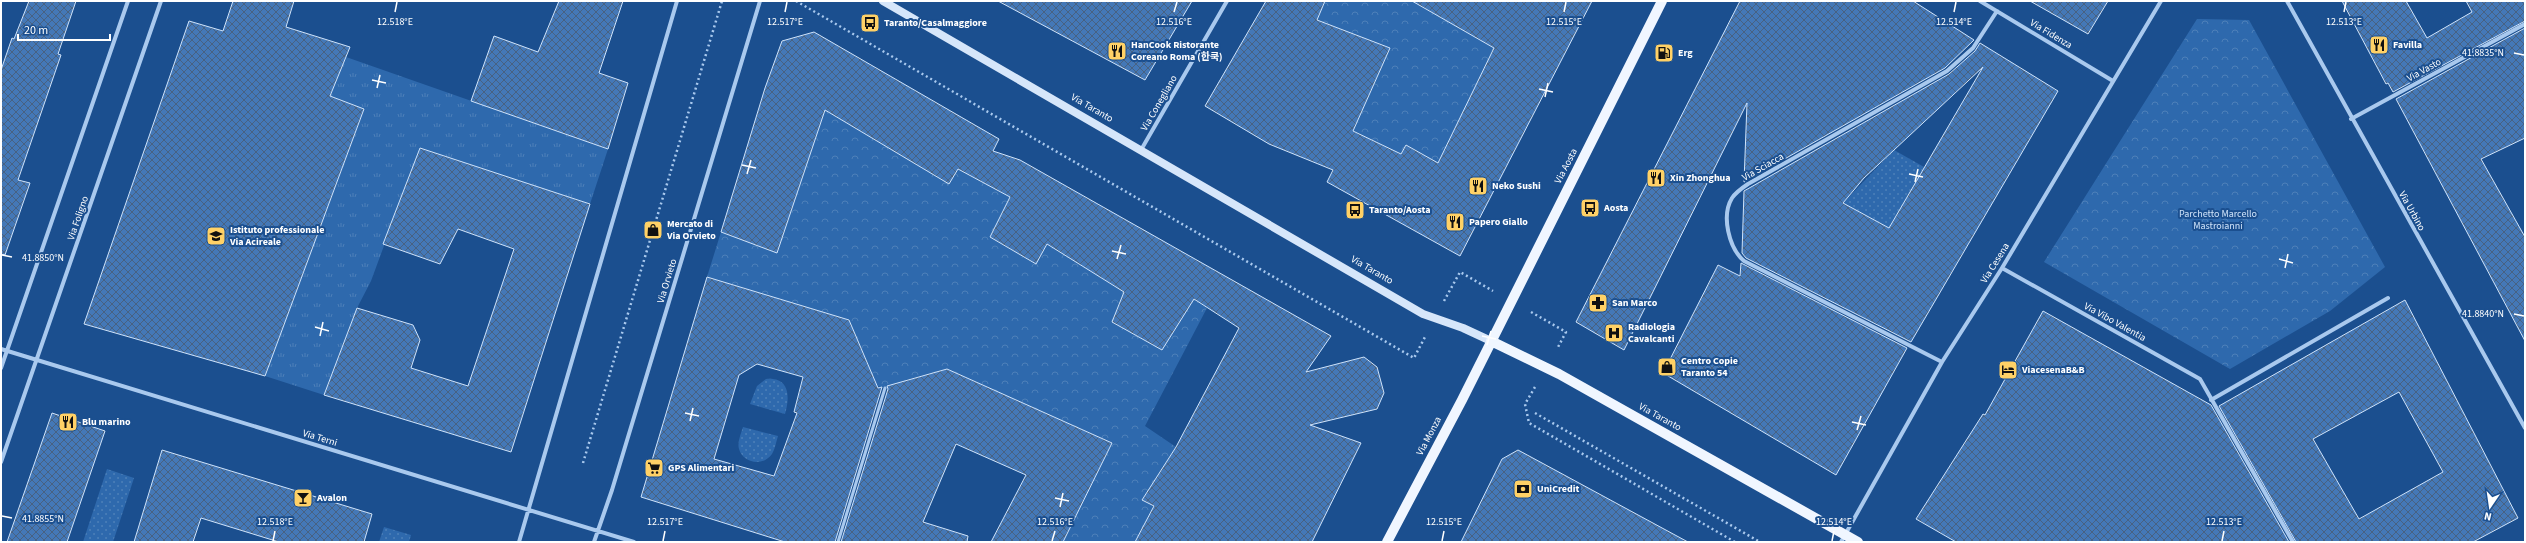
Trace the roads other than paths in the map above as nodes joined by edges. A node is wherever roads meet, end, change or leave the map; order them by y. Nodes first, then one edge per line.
1 (128, 1) edge
2 (161, 1) edge
3 (677, 1) edge
4 (760, 1) edge
5 (883, 1) edge
6 (1227, 1) edge
7 (1662, 1) edge
8 (1980, 1) edge
9 (2162, 1) edge
10 (2287, 1) edge
11 (1997, 11) junction
12 (2525, 24) edge
13 (2113, 81) junction
14 (2351, 118) junction
15 (1141, 150) junction
16 (2002, 268) junction
17 (2388, 298) dead end
18 (1491, 341) junction
19 (1, 349) edge
20 (7, 351) junction
21 (37, 360) junction
22 (1942, 362) junction
23 (1, 368) edge
24 (885, 388) dead end
25 (2211, 400) junction
26 (2525, 428) edge
27 (1, 462) edge
28 (528, 509) junction
29 (598, 531) junction
30 (1843, 538) edge
31 (518, 542) edge
32 (594, 542) edge
33 (634, 542) edge
34 (838, 542) edge
35 (1387, 542) edge
36 (1858, 542) edge
37 (2294, 542) edge

1 - 20 street
2 - 21 street, Via Foligno
3 - 28 street
4 - 29 street, Via Orvieto
5 - 15 main road, Via Taranto
6 - 15 street, Via Conegliano
7 - 18 main road, Via Aosta
8 - 11 street, Via Fidenza
9 - 13 street, Via Cesena
10 - 14 street, Via Urbino
11 - 13 street, Via Fidenza
11 - 22 street, Via Sciacca
12 - 14 street, Via Vasto
13 - 16 street, Via Cesena
14 - 26 street, Via Urbino
15 - 18 main road, Via Taranto
16 - 22 street, Via Cesena
16 - 25 street, Via Vibo Valentia
17 - 25 street
18 - 30 main road, Via Taranto
18 - 35 main road, Via Monza
19 - 20 street, Via Terni
20 - 21 street, Via Terni
20 - 23 street
21 - 27 street, Via Foligno
21 - 28 street, Via Terni
22 - 30 street, Via Cesena
24 - 34 lane
25 - 37 street, Via Vibo Valentia
28 - 29 street, Via Terni
28 - 31 street
29 - 32 street, Via Orvieto
29 - 33 street, Via Terni
30 - 36 main road, Via Taranto

